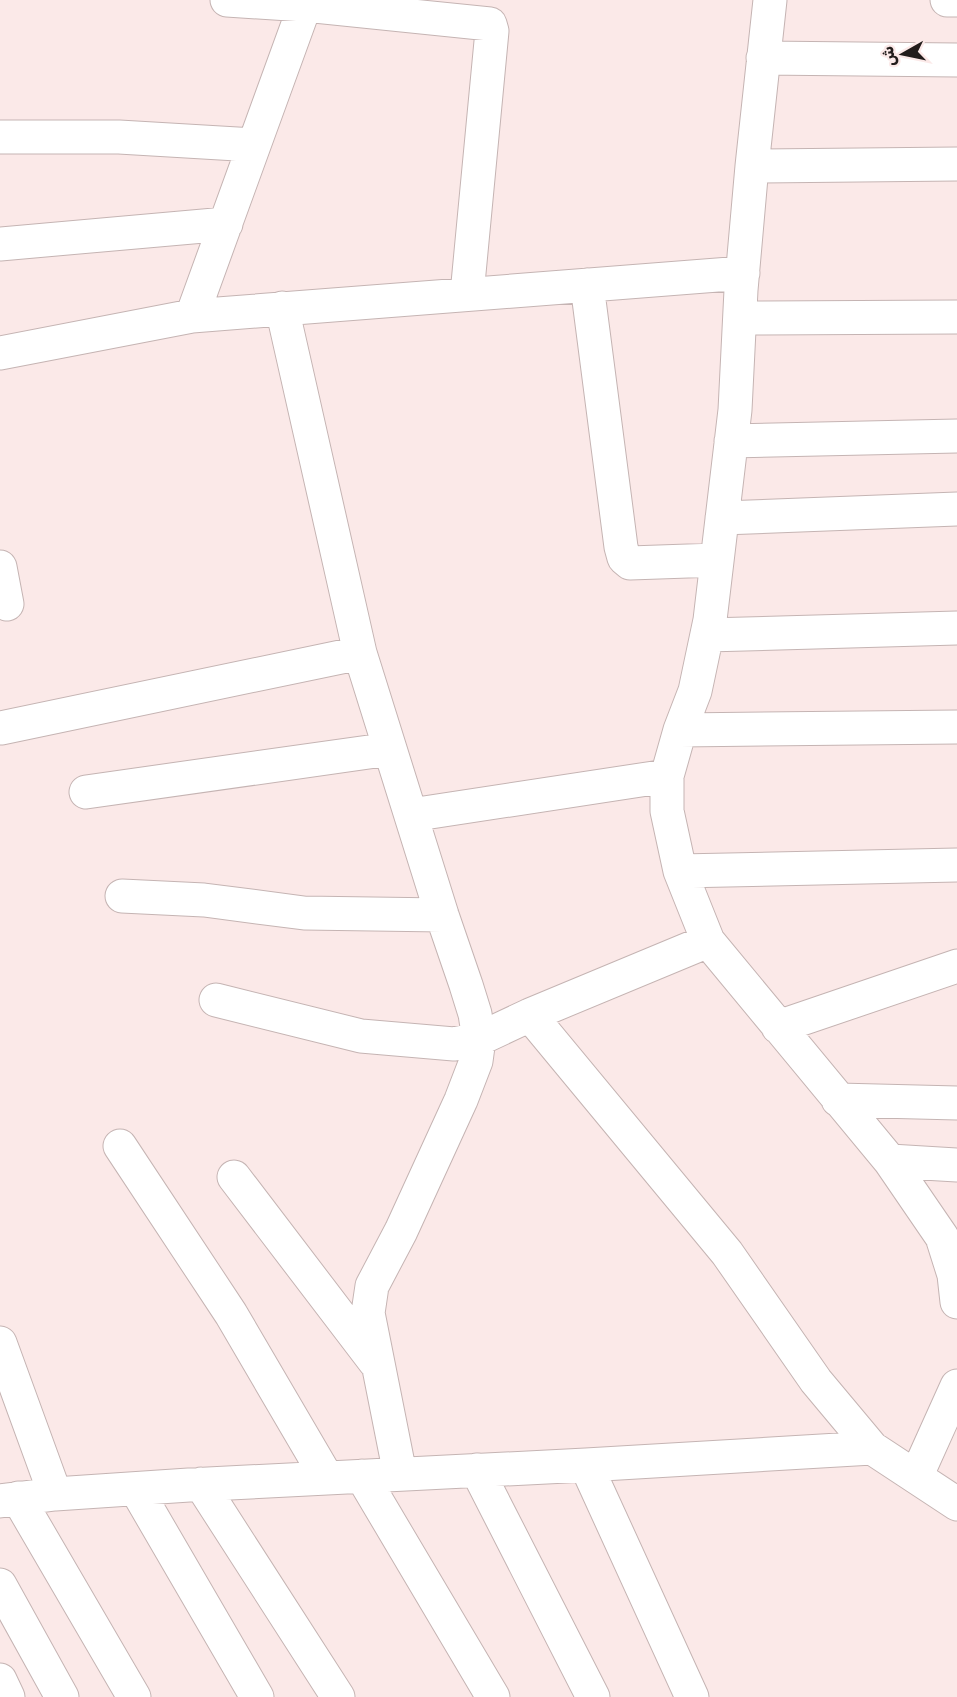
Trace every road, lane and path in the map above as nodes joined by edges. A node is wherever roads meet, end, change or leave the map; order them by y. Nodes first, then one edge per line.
1 (227, 0) edge
2 (770, 0) edge
3 (947, 0) edge
4 (957, 0) edge
5 (306, 2) edge
6 (763, 58) junction
7 (957, 60) edge
8 (0, 137) edge
9 (254, 145) junction
10 (957, 164) edge
11 (752, 165) junction
12 (226, 224) junction
13 (0, 244) edge
14 (743, 273) junction
15 (588, 285) junction
16 (467, 294) junction
17 (282, 308) junction
18 (192, 316) junction
19 (957, 317) edge
20 (740, 318) junction
21 (0, 353) edge
22 (957, 436) edge
23 (731, 441) junction
24 (957, 509) edge
25 (722, 518) junction
26 (717, 560) junction
27 (0, 567) edge
28 (7, 604) dead end
29 (957, 628) edge
30 (707, 635) junction
31 (360, 653) junction
32 (957, 727) edge
33 (1, 728) edge
34 (680, 730) junction
35 (390, 749) junction
36 (667, 776) junction
37 (86, 792) dead end
38 (411, 815) junction
39 (957, 865) edge
40 (680, 871) junction
41 (122, 896) dead end
42 (442, 915) junction
43 (708, 941) junction
44 (957, 966) edge
45 (216, 1000) dead end
46 (530, 1015) junction
47 (778, 1028) junction
48 (479, 1039) junction
49 (838, 1100) junction
50 (957, 1103) edge
51 (120, 1146) dead end
52 (890, 1161) junction
53 (957, 1165) edge
54 (234, 1178) dead end
55 (956, 1289) edge
56 (0, 1343) edge
57 (378, 1366) junction
58 (957, 1386) edge
59 (872, 1449) junction
60 (586, 1466) junction
61 (477, 1470) junction
62 (400, 1474) junction
63 (362, 1476) junction
64 (327, 1478) junction
65 (916, 1478) junction
66 (201, 1484) junction
67 (136, 1489) junction
68 (55, 1494) junction
69 (9, 1499) edge
70 (957, 1504) edge
71 (0, 1585) edge
72 (0, 1680) edge
73 (8, 1697) edge
74 (62, 1697) edge
75 (134, 1697) edge
76 (257, 1697) edge
77 (338, 1697) edge
78 (493, 1697) edge
79 (593, 1697) edge
80 (692, 1697) edge

1 - 5 street
2 - 6 street
3 - 4 street
5 - 9 street
5 - 16 street
6 - 7 street
6 - 11 street
8 - 9 street
9 - 12 street
10 - 11 street
11 - 14 street
12 - 13 street
12 - 18 street
14 - 15 street
14 - 20 street
15 - 16 street
15 - 26 street
16 - 17 street
17 - 18 street
17 - 31 street
18 - 21 street
19 - 20 street
20 - 23 street
22 - 23 street
23 - 25 street
24 - 25 street
25 - 26 street
26 - 30 street
27 - 28 street
29 - 30 street
30 - 34 street
31 - 33 street
31 - 35 street
32 - 34 street
34 - 36 street
35 - 37 street
35 - 38 street
36 - 38 street
36 - 40 street
38 - 42 street
39 - 40 street
40 - 43 street
41 - 42 street
42 - 48 street
43 - 46 street
43 - 47 street
44 - 47 street
45 - 48 street
46 - 48 street
46 - 59 street
47 - 49 street
48 - 57 street
49 - 50 street
49 - 52 street
51 - 64 street
52 - 53 street
52 - 55 street
54 - 57 street
56 - 68 street
57 - 62 street
58 - 65 street
59 - 60 street
59 - 65 street
60 - 61 street
60 - 80 street
61 - 62 street
61 - 79 street
62 - 63 street
63 - 64 street
63 - 78 street
64 - 66 street
65 - 70 street
66 - 67 street
66 - 77 street
67 - 68 street
67 - 76 street
68 - 69 street
69 - 75 street
71 - 74 street
72 - 73 street

